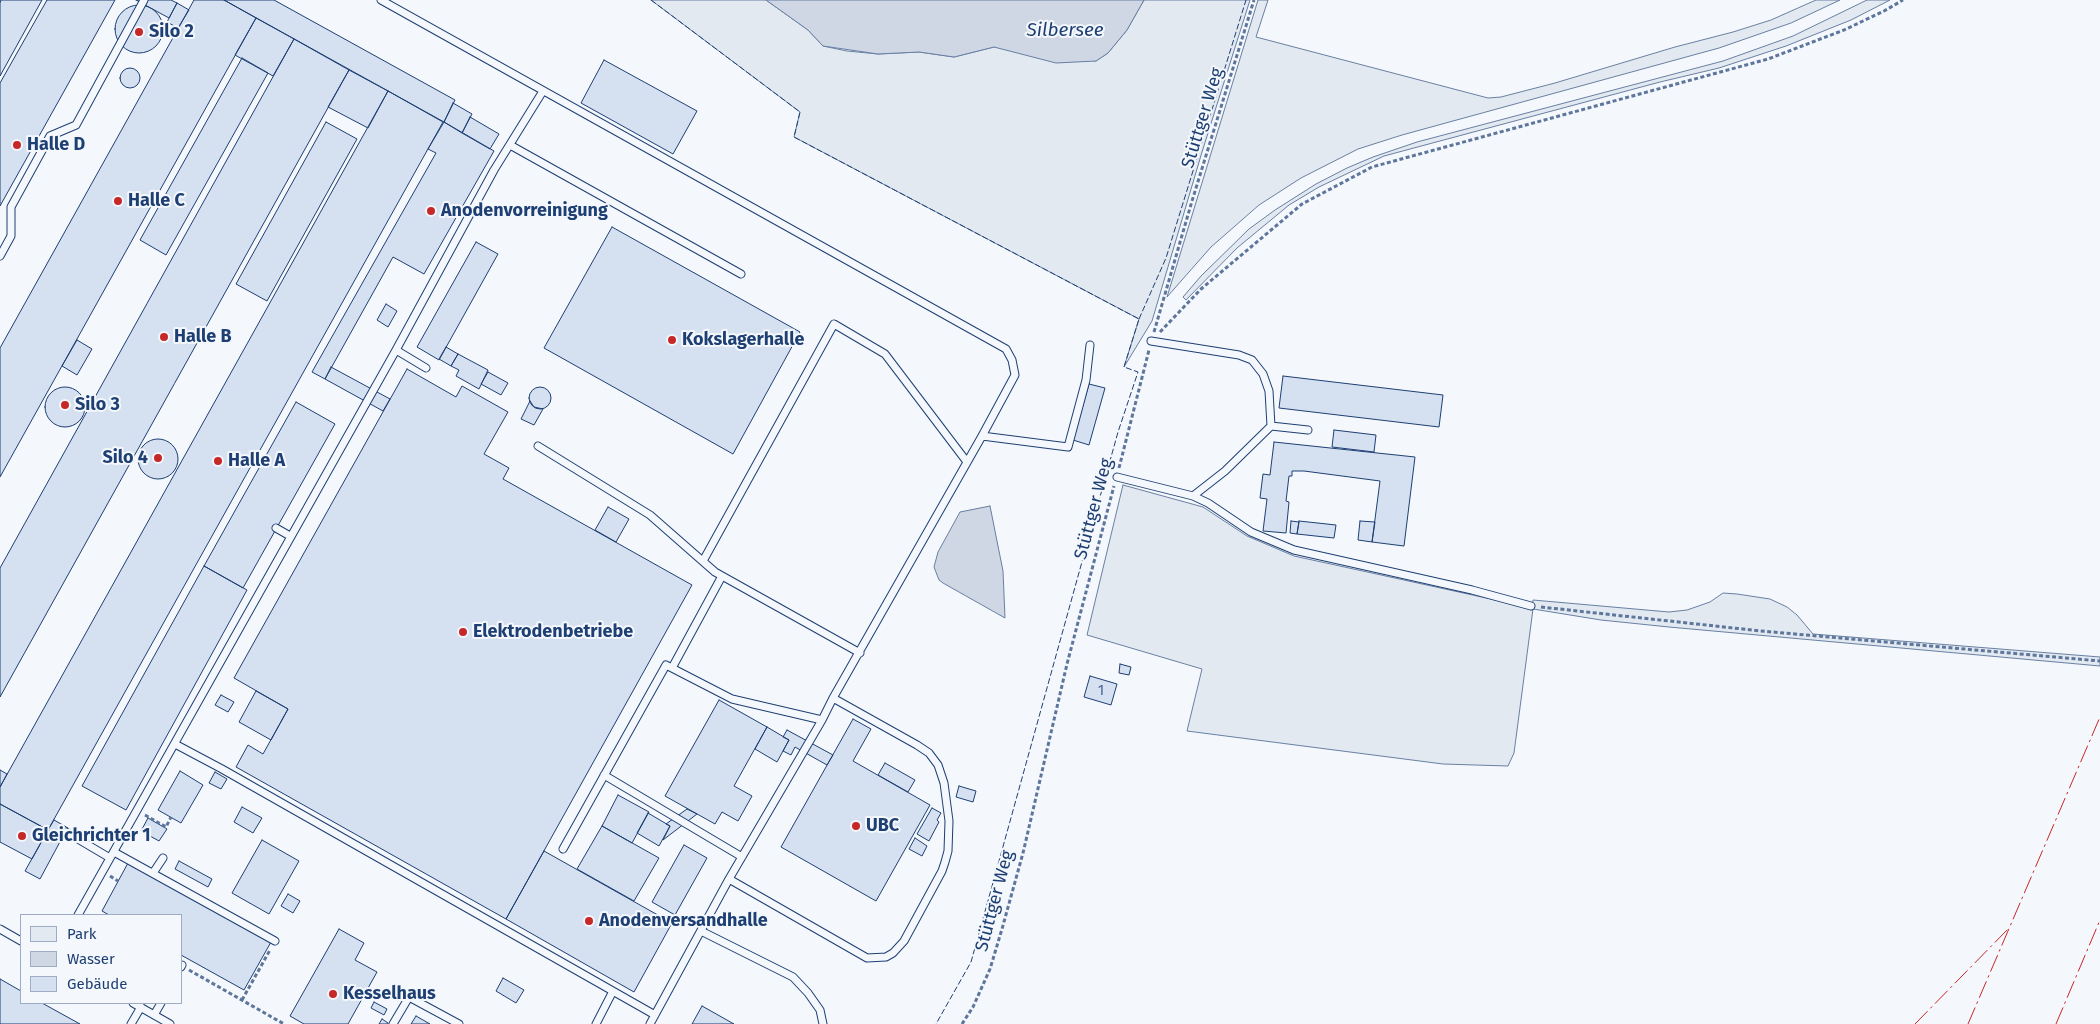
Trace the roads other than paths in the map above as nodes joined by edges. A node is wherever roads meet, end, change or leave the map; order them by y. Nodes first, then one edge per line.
1 (144, 0) edge
2 (381, 0) edge
3 (543, 91) junction
4 (510, 145) junction
5 (0, 256) edge
6 (741, 274) dead end
7 (1151, 342) road end
8 (1090, 345) dead end
9 (396, 350) junction
10 (426, 368) dead end
11 (1271, 426) junction
12 (1308, 430) dead end
13 (982, 436) junction
14 (538, 446) dead end
15 (967, 462) junction
16 (1117, 477) road end
17 (1193, 496) junction
18 (276, 528) dead end
19 (290, 536) junction
20 (703, 562) junction
21 (722, 576) junction
22 (1531, 606) road end
23 (860, 653) junction
24 (672, 668) junction
25 (833, 698) junction
26 (822, 720) junction
27 (174, 744) junction
28 (604, 775) junction
29 (66, 832) dead end
30 (563, 850) dead end
31 (112, 855) junction
32 (742, 857) junction
33 (163, 858) dead end
34 (153, 873) junction
35 (730, 879) junction
36 (79, 914) edge
37 (0, 929) edge
38 (701, 931) junction
39 (20, 940) edge
40 (275, 941) road end
41 (613, 991) junction
42 (135, 1004) edge
43 (160, 1004) edge
44 (141, 1007) junction
45 (655, 1014) junction
46 (154, 1015) junction
47 (131, 1024) edge
48 (170, 1024) edge
49 (394, 1024) edge
50 (459, 1024) edge
51 (596, 1024) edge
52 (650, 1024) edge
53 (823, 1024) edge

1 - 5 lane
2 - 3 lane
3 - 4 lane
3 - 13 lane
4 - 6 lane
4 - 9 lane
7 - 11 lane
8 - 13 lane
9 - 10 lane
9 - 19 lane
11 - 12 lane
11 - 17 lane
13 - 15 lane
14 - 20 lane
15 - 20 lane
15 - 23 lane
16 - 17 lane
17 - 22 lane
18 - 19 lane
19 - 27 lane
20 - 21 lane
21 - 23 lane
21 - 24 lane
23 - 25 lane
24 - 26 lane
24 - 28 lane
25 - 26 lane
25 - 35 lane
26 - 32 lane
27 - 31 lane
27 - 41 lane
28 - 30 lane
28 - 32 lane
29 - 31 lane
31 - 34 lane
31 - 36 lane
32 - 35 lane
33 - 34 lane
34 - 40 lane
35 - 38 lane
37 - 39 lane
38 - 45 lane
38 - 53 lane
41 - 45 lane
41 - 51 lane
42 - 44 lane
43 - 46 lane
44 - 46 lane
44 - 47 lane
45 - 52 lane
46 - 48 lane
49 - 50 lane

